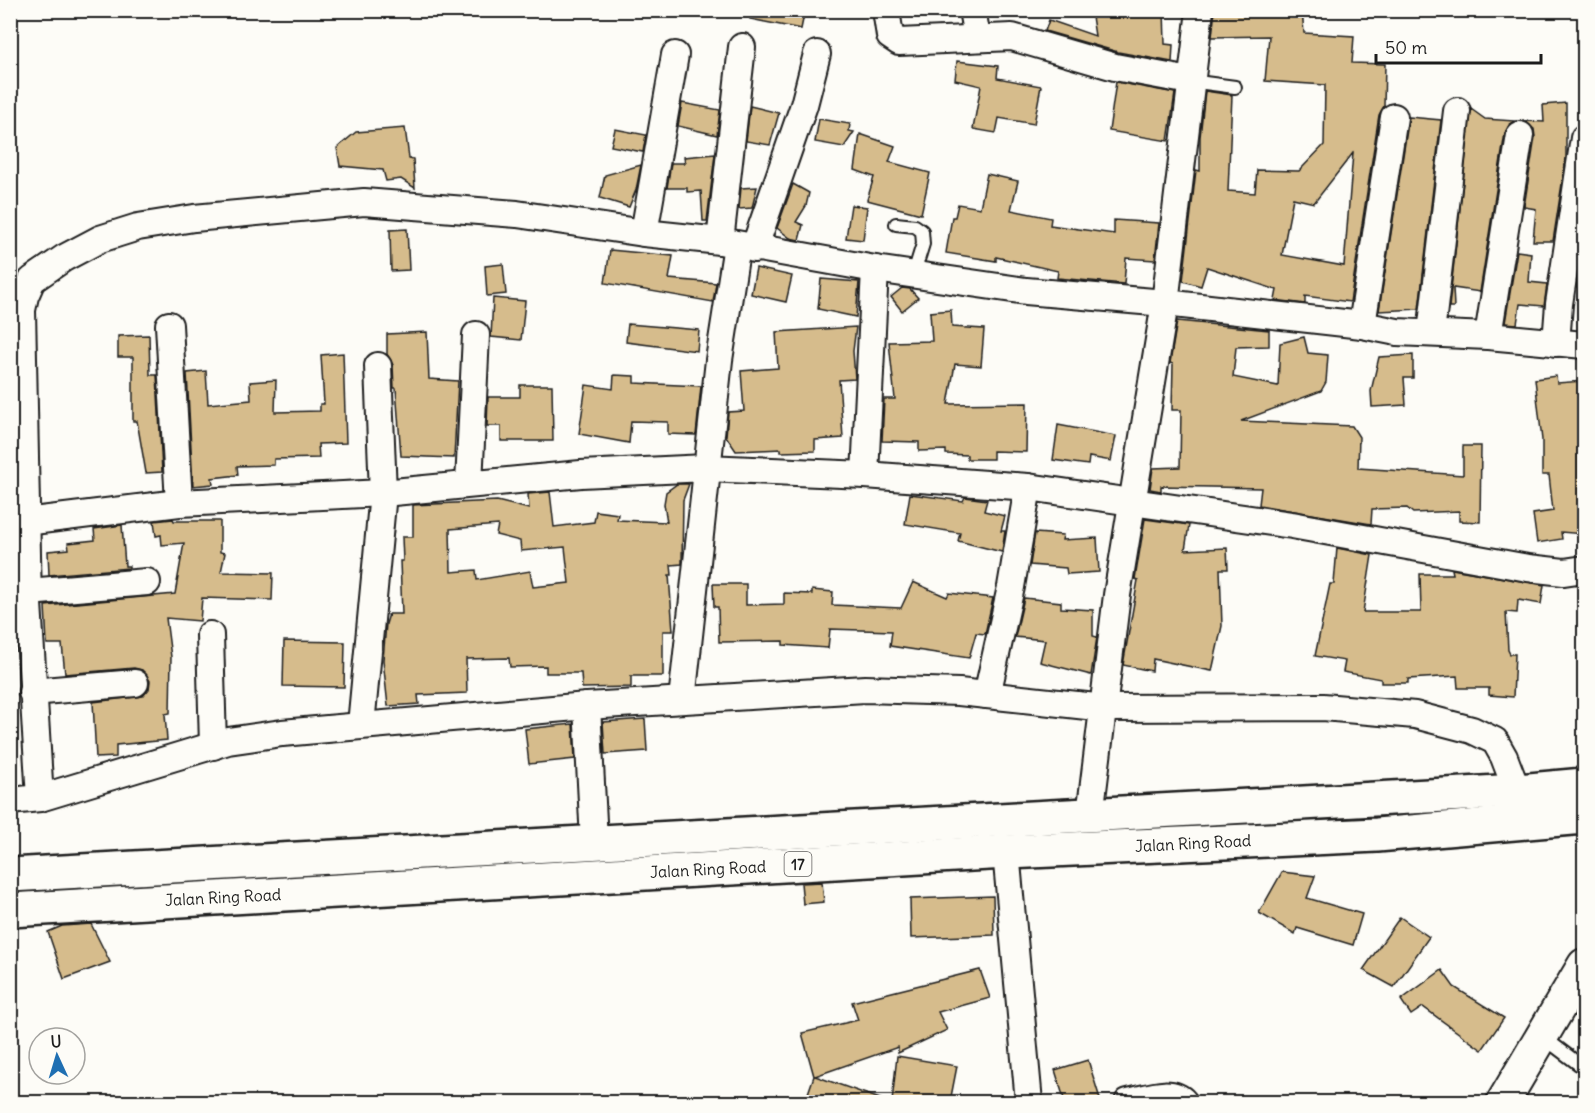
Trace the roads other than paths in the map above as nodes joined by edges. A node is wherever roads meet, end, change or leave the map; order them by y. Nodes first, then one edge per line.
1 (886, 10) edge
2 (972, 10) edge
3 (1200, 10) edge
4 (977, 37) junction
5 (742, 47) dead end
6 (817, 54) dead end
7 (675, 55) dead end
8 (1190, 81) junction
9 (1235, 87) dead end
10 (1457, 111) dead end
11 (1394, 117) dead end
12 (1520, 135) dead end
13 (1584, 138) edge
14 (896, 224) dead end
15 (644, 233) junction
16 (737, 245) junction
17 (875, 269) junction
18 (914, 273) junction
19 (1165, 303) junction
20 (169, 325) dead end
21 (1362, 325) junction
22 (1431, 333) junction
23 (476, 334) dead end
24 (1488, 336) junction
25 (1556, 343) junction
26 (1584, 345) edge
27 (378, 366) dead end
28 (706, 468) junction
29 (865, 476) junction
30 (469, 484) junction
31 (1028, 488) junction
32 (383, 493) junction
33 (1132, 501) junction
34 (179, 503) junction
35 (25, 522) junction
36 (1584, 569) edge
37 (147, 582) dead end
38 (28, 592) junction
39 (10, 628) edge
40 (210, 635) dead end
41 (30, 644) junction
42 (135, 682) dead end
43 (32, 692) junction
44 (987, 695) junction
45 (682, 700) junction
46 (587, 706) junction
47 (1103, 720) junction
48 (361, 725) junction
49 (213, 746) junction
50 (1584, 785) edge
51 (1517, 791) junction
52 (40, 798) junction
53 (10, 801) edge
54 (1092, 801) junction
55 (1584, 817) edge
56 (594, 841) junction
57 (1006, 852) junction
58 (358, 854) junction
59 (10, 875) edge
60 (361, 889) junction
61 (10, 910) edge
62 (1584, 965) edge
63 (1543, 1036) junction
64 (1584, 1068) edge
65 (1029, 1102) edge
66 (1128, 1102) edge
67 (1184, 1102) edge
68 (1503, 1102) edge

1 - 4 street
2 - 4 street
3 - 8 street
4 - 8 street
5 - 16 street
6 - 16 street
7 - 15 street
8 - 9 lane
8 - 19 street
10 - 22 street
11 - 21 street
12 - 24 street
13 - 25 street
14 - 18 lane
15 - 16 street
15 - 35 street
16 - 17 street
16 - 28 street
17 - 18 street
17 - 29 street
18 - 19 street
19 - 21 street
19 - 33 street
20 - 34 street
21 - 22 street
22 - 24 street
23 - 30 street
24 - 25 street
25 - 26 street
27 - 32 street
28 - 29 street
28 - 30 street
28 - 45 street
29 - 31 street
30 - 32 street
31 - 33 street
31 - 44 street
32 - 34 street
32 - 48 street
33 - 36 street
33 - 47 street
34 - 35 street
35 - 38 street
37 - 38 street
38 - 41 street
39 - 41 street
40 - 49 street
41 - 43 street
42 - 43 street
43 - 52 street
44 - 45 street
44 - 47 street
45 - 46 street
46 - 48 street
46 - 56 street
47 - 51 street
47 - 54 street
48 - 49 street
49 - 52 street
50 - 51 highway, Jalan Ring Road / 17
51 - 54 highway, Jalan Ring Road / 17
52 - 53 street
54 - 56 highway, Jalan Ring Road / 17
55 - 57 highway, Jalan Ring Road / 17
56 - 58 highway, Jalan Ring Road / 17
57 - 60 highway, Jalan Ring Road / 17
57 - 65 street
58 - 59 highway, Jalan Ring Road / 17
58 - 60 highway
60 - 61 highway, Jalan Ring Road / 17
62 - 63 street
63 - 64 lane
63 - 68 street
66 - 67 street

